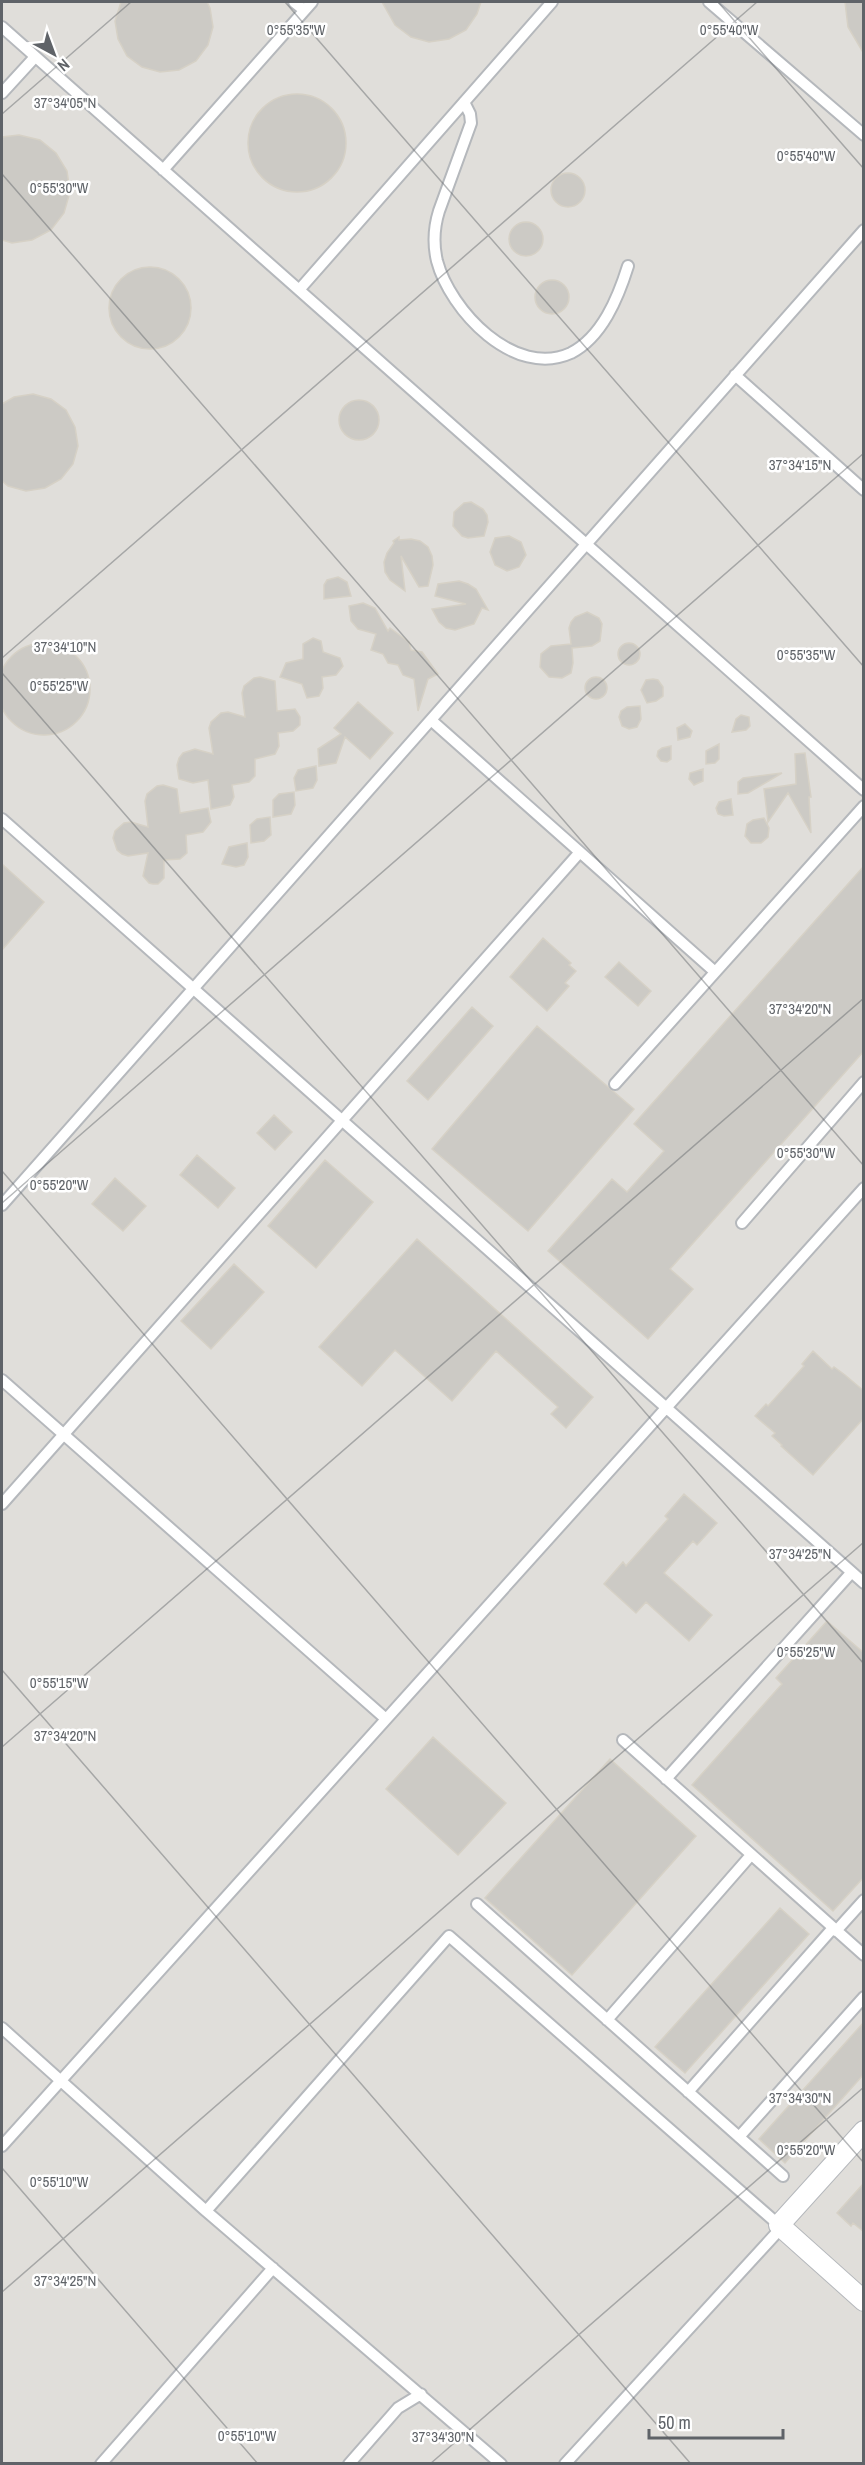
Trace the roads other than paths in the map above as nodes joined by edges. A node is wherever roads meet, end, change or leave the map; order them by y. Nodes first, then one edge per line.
1 (294, 2) edge
2 (312, 2) edge
3 (552, 2) edge
4 (710, 2) edge
5 (304, 10) junction
6 (2, 27) edge
7 (35, 57) junction
8 (2, 93) edge
9 (464, 102) junction
10 (864, 135) edge
11 (163, 170) junction
12 (864, 230) edge
13 (628, 267) dead end
14 (298, 290) junction
15 (735, 375) junction
16 (864, 490) edge
17 (586, 544) junction
18 (431, 720) junction
19 (864, 790) edge
20 (864, 806) edge
21 (2, 819) edge
22 (580, 852) junction
23 (714, 971) junction
24 (193, 989) junction
25 (864, 1082) edge
26 (615, 1084) dead end
27 (342, 1120) junction
28 (864, 1188) edge
29 (2, 1205) edge
30 (742, 1223) dead end
31 (2, 1380) edge
32 (666, 1407) junction
33 (63, 1434) junction
34 (2, 1504) edge
35 (851, 1572) junction
36 (864, 1583) edge
37 (386, 1719) junction
38 (623, 1740) dead end
39 (666, 1779) junction
40 (751, 1855) junction
41 (864, 1900) edge
42 (477, 1904) dead end
43 (835, 1929) junction
44 (864, 1955) edge
45 (864, 1997) edge
46 (607, 2020) junction
47 (2, 2028) edge
48 (60, 2080) junction
49 (688, 2092) junction
50 (864, 2131) edge
51 (739, 2137) junction
52 (2, 2146) edge
53 (783, 2176) dead end
54 (206, 2211) junction
55 (780, 2227) junction
56 (273, 2268) junction
57 (864, 2301) edge
58 (421, 2394) junction
59 (101, 2463) edge
60 (349, 2463) edge
61 (501, 2463) edge
62 (565, 2463) edge

1 - 5 lane
2 - 5 lane
3 - 9 lane
4 - 10 lane
5 - 11 lane
6 - 7 lane
7 - 8 lane
7 - 11 lane
9 - 13 lane
9 - 14 lane
11 - 14 lane
12 - 15 lane
14 - 17 lane
15 - 16 lane
15 - 17 lane
17 - 18 lane
17 - 19 lane
18 - 22 lane
18 - 24 lane
20 - 23 lane
21 - 24 lane
22 - 23 lane
22 - 27 lane
23 - 26 lane
24 - 27 lane
24 - 29 lane
25 - 30 lane
27 - 32 lane
27 - 33 lane
28 - 32 lane
31 - 33 lane
32 - 35 lane
32 - 37 lane
33 - 34 lane
33 - 37 lane
35 - 36 lane
35 - 39 lane
37 - 48 lane
38 - 39 lane
39 - 40 lane
40 - 43 lane
40 - 46 lane
41 - 43 lane
42 - 46 lane
43 - 44 lane
43 - 49 lane
45 - 51 lane
46 - 49 lane
47 - 48 lane
48 - 52 lane
48 - 54 lane
49 - 51 lane
50 - 55 street
51 - 53 lane
54 - 55 lane
54 - 56 lane
55 - 57 street
55 - 62 lane
56 - 58 lane
56 - 59 lane
58 - 60 lane
58 - 61 lane

